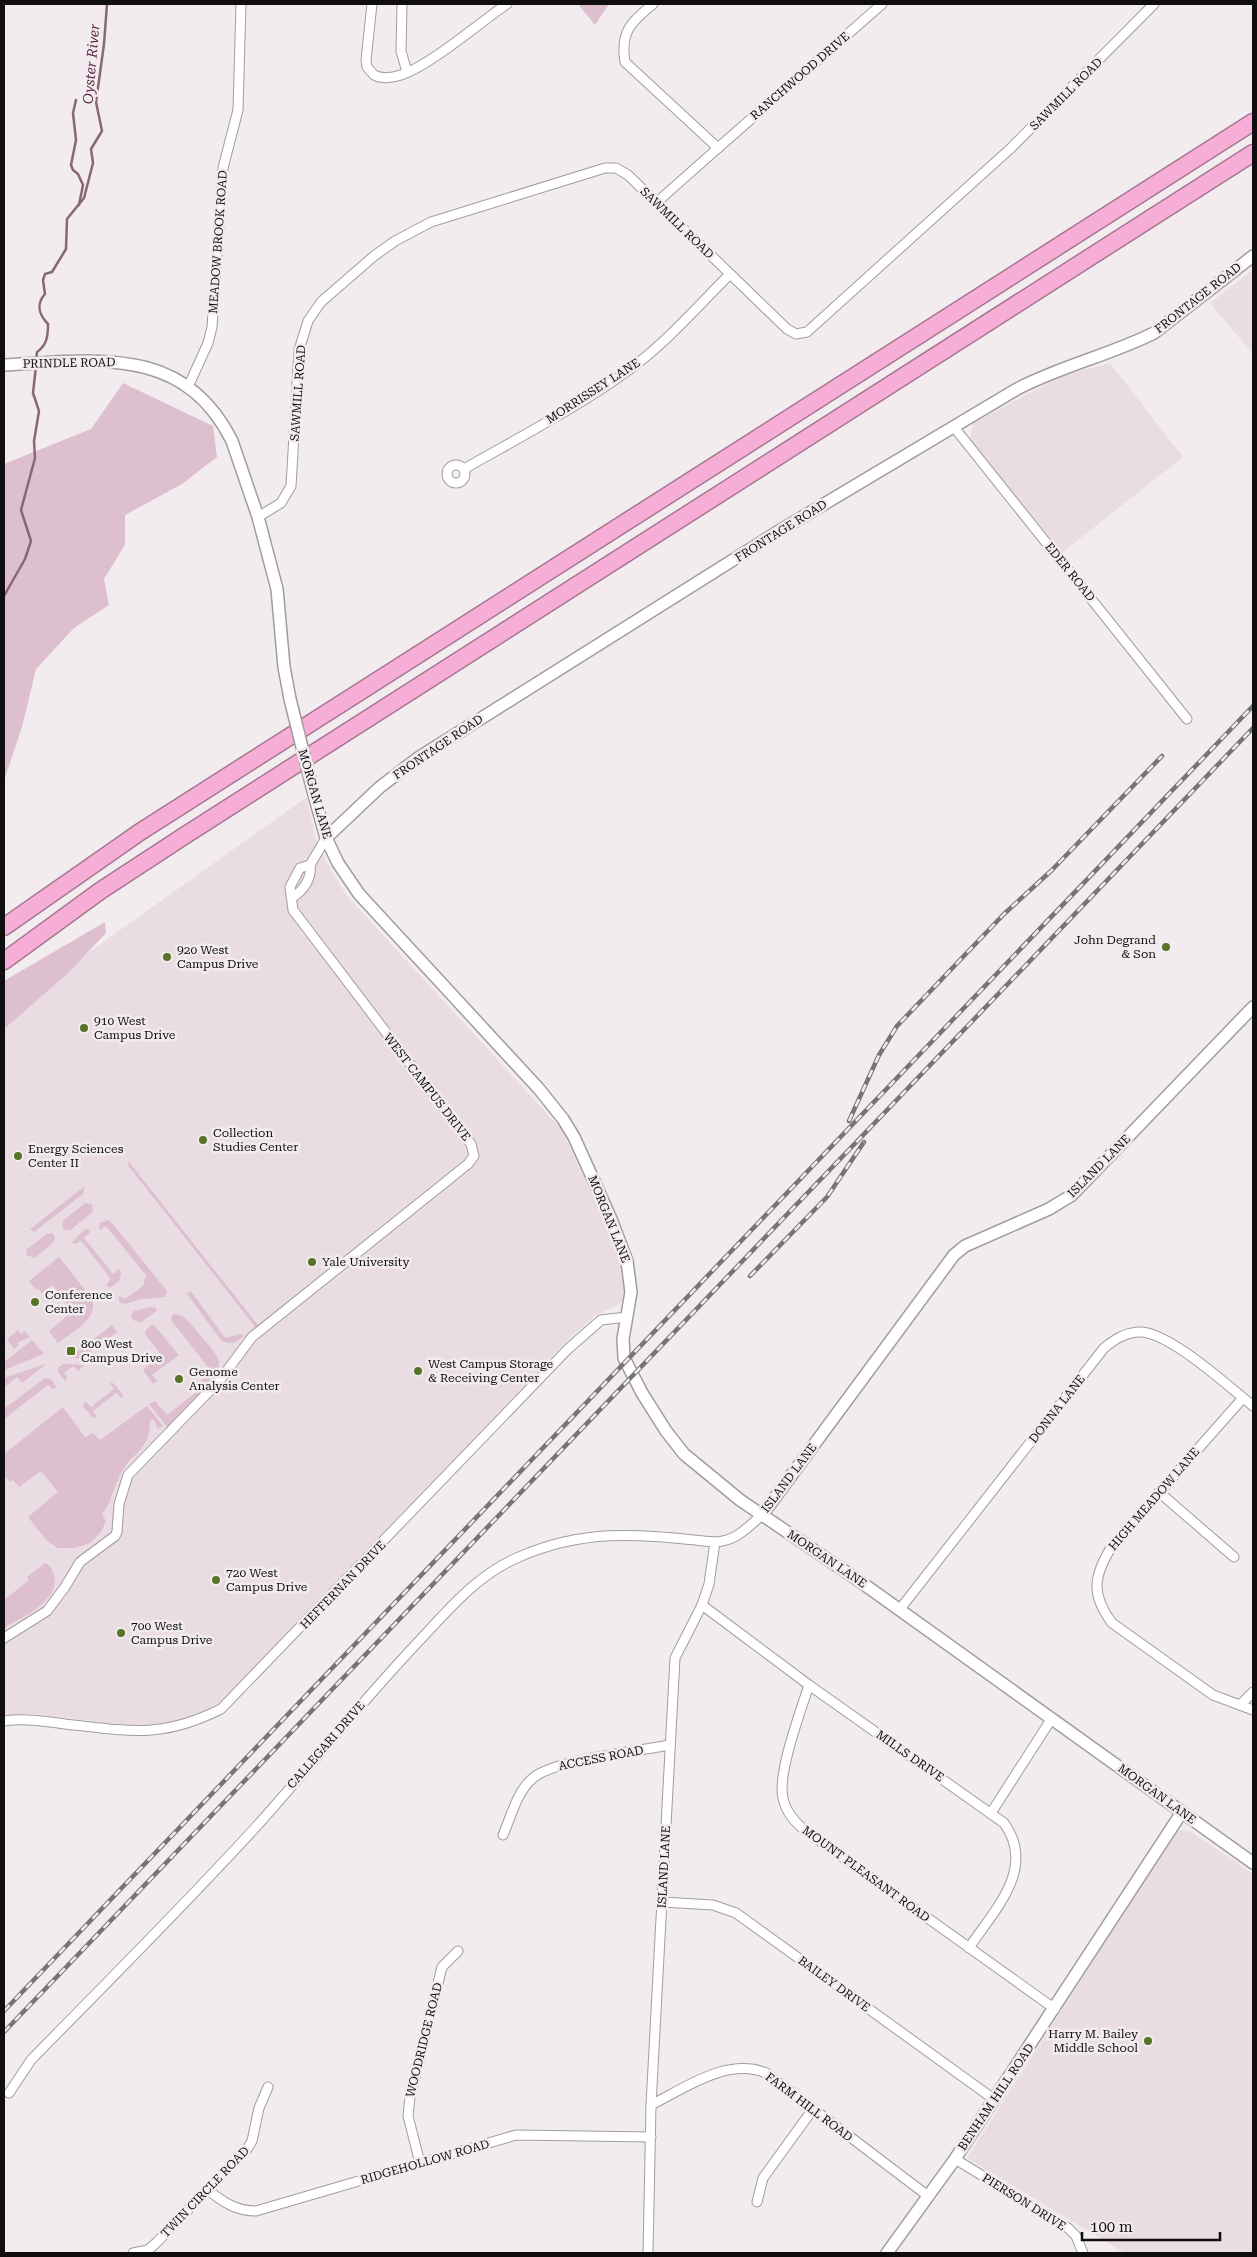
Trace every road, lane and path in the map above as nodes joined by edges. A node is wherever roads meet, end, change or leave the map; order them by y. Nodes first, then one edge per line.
1 (241, 4) edge
2 (372, 4) edge
3 (402, 4) edge
4 (507, 4) edge
5 (653, 4) edge
6 (882, 4) edge
7 (1154, 4) edge
8 (407, 72) junction
9 (1253, 122) edge
10 (718, 148) junction
11 (1253, 154) edge
12 (656, 203) junction
13 (1253, 256) edge
14 (730, 274) junction
15 (4, 365) edge
16 (188, 388) junction
17 (953, 426) junction
18 (464, 469) dead end
19 (258, 517) junction
20 (1187, 719) dead end
21 (326, 838) junction
22 (310, 865) junction
23 (293, 896) junction
24 (4, 928) edge
25 (4, 961) edge
26 (1253, 1007) edge
27 (626, 1317) junction
28 (1242, 1398) junction
29 (1253, 1406) edge
30 (1159, 1492) junction
31 (762, 1515) junction
32 (715, 1542) junction
33 (1234, 1557) dead end
34 (702, 1605) junction
35 (900, 1609) junction
36 (4, 1638) edge
37 (809, 1685) junction
38 (1253, 1692) edge
39 (1240, 1705) junction
40 (1253, 1710) edge
41 (1052, 1718) junction
42 (4, 1721) edge
43 (670, 1745) junction
44 (1182, 1812) junction
45 (991, 1813) junction
46 (503, 1836) dead end
47 (1252, 1859) edge
48 (662, 1902) junction
49 (969, 1948) junction
50 (458, 1951) dead end
51 (1055, 2009) junction
52 (268, 2087) dead end
53 (9, 2093) dead end
54 (994, 2100) junction
55 (651, 2105) junction
56 (813, 2109) junction
57 (650, 2137) junction
58 (955, 2159) junction
59 (420, 2163) junction
60 (208, 2190) junction
61 (928, 2196) junction
62 (757, 2202) dead end
63 (133, 2253) edge
64 (648, 2253) edge
65 (887, 2253) edge
66 (1083, 2253) edge

1 - 16 street, MEADOW BROOK ROAD
2 - 8 street
3 - 8 street
4 - 8 street
5 - 10 street
6 - 10 street, RANCHWOOD DRIVE
7 - 14 street, SAWMILL ROAD
9 - 24 highway
10 - 12 street, RANCHWOOD DRIVE
11 - 25 highway
12 - 14 street, SAWMILL ROAD
12 - 19 street, SAWMILL ROAD
13 - 17 street, FRONTAGE ROAD
14 - 18 street, MORRISSEY LANE
15 - 16 street, PRINDLE ROAD
16 - 19 street, MORGAN LANE
17 - 20 street, EDER ROAD
17 - 21 street, FRONTAGE ROAD
19 - 21 street, MORGAN LANE, bridge
21 - 22 street, WEST CAMPUS DRIVE
21 - 27 street, MORGAN LANE
22 - 23 street, WEST CAMPUS DRIVE
22 - 23 street, WEST CAMPUS DRIVE
23 - 36 street, WEST CAMPUS DRIVE
26 - 31 street, ISLAND LANE
27 - 31 street, MORGAN LANE
27 - 42 street, HEFFERNAN DRIVE
28 - 29 street, DONNA LANE
28 - 30 street, HIGH MEADOW LANE
28 - 35 street, DONNA LANE
30 - 33 street
30 - 39 street, HIGH MEADOW LANE
31 - 32 street, ISLAND LANE
31 - 35 street, MORGAN LANE
32 - 34 street, ISLAND LANE
32 - 53 street, CALLEGARI DRIVE
34 - 37 street, MILLS DRIVE
34 - 43 street, ISLAND LANE
35 - 41 street, MORGAN LANE
37 - 45 street, MILLS DRIVE
37 - 49 street, MOUNT PLEASANT ROAD
38 - 39 street
39 - 40 street, HIGH MEADOW LANE
41 - 44 street, MORGAN LANE
41 - 45 street
43 - 46 street, ACCESS ROAD
43 - 48 street, ISLAND LANE
44 - 47 street, MORGAN LANE
44 - 51 street, BENHAM HILL ROAD
45 - 49 street, MILLS DRIVE
48 - 54 street, BAILEY DRIVE
48 - 55 street, ISLAND LANE
49 - 51 street, MOUNT PLEASANT ROAD
50 - 59 street, WOODRIDGE ROAD
51 - 54 street, BENHAM HILL ROAD
52 - 60 street, TWIN CIRCLE ROAD
54 - 58 street, BENHAM HILL ROAD
55 - 56 street, FARM HILL ROAD
55 - 57 street, ISLAND LANE
56 - 61 street, FARM HILL ROAD
56 - 62 street
57 - 59 street, RIDGEHOLLOW ROAD
57 - 64 street, ISLAND LANE
58 - 61 street, BENHAM HILL ROAD
58 - 66 street, PIERSON DRIVE
59 - 60 street, RIDGEHOLLOW ROAD
60 - 63 street, TWIN CIRCLE ROAD
61 - 65 street, BENHAM HILL ROAD

